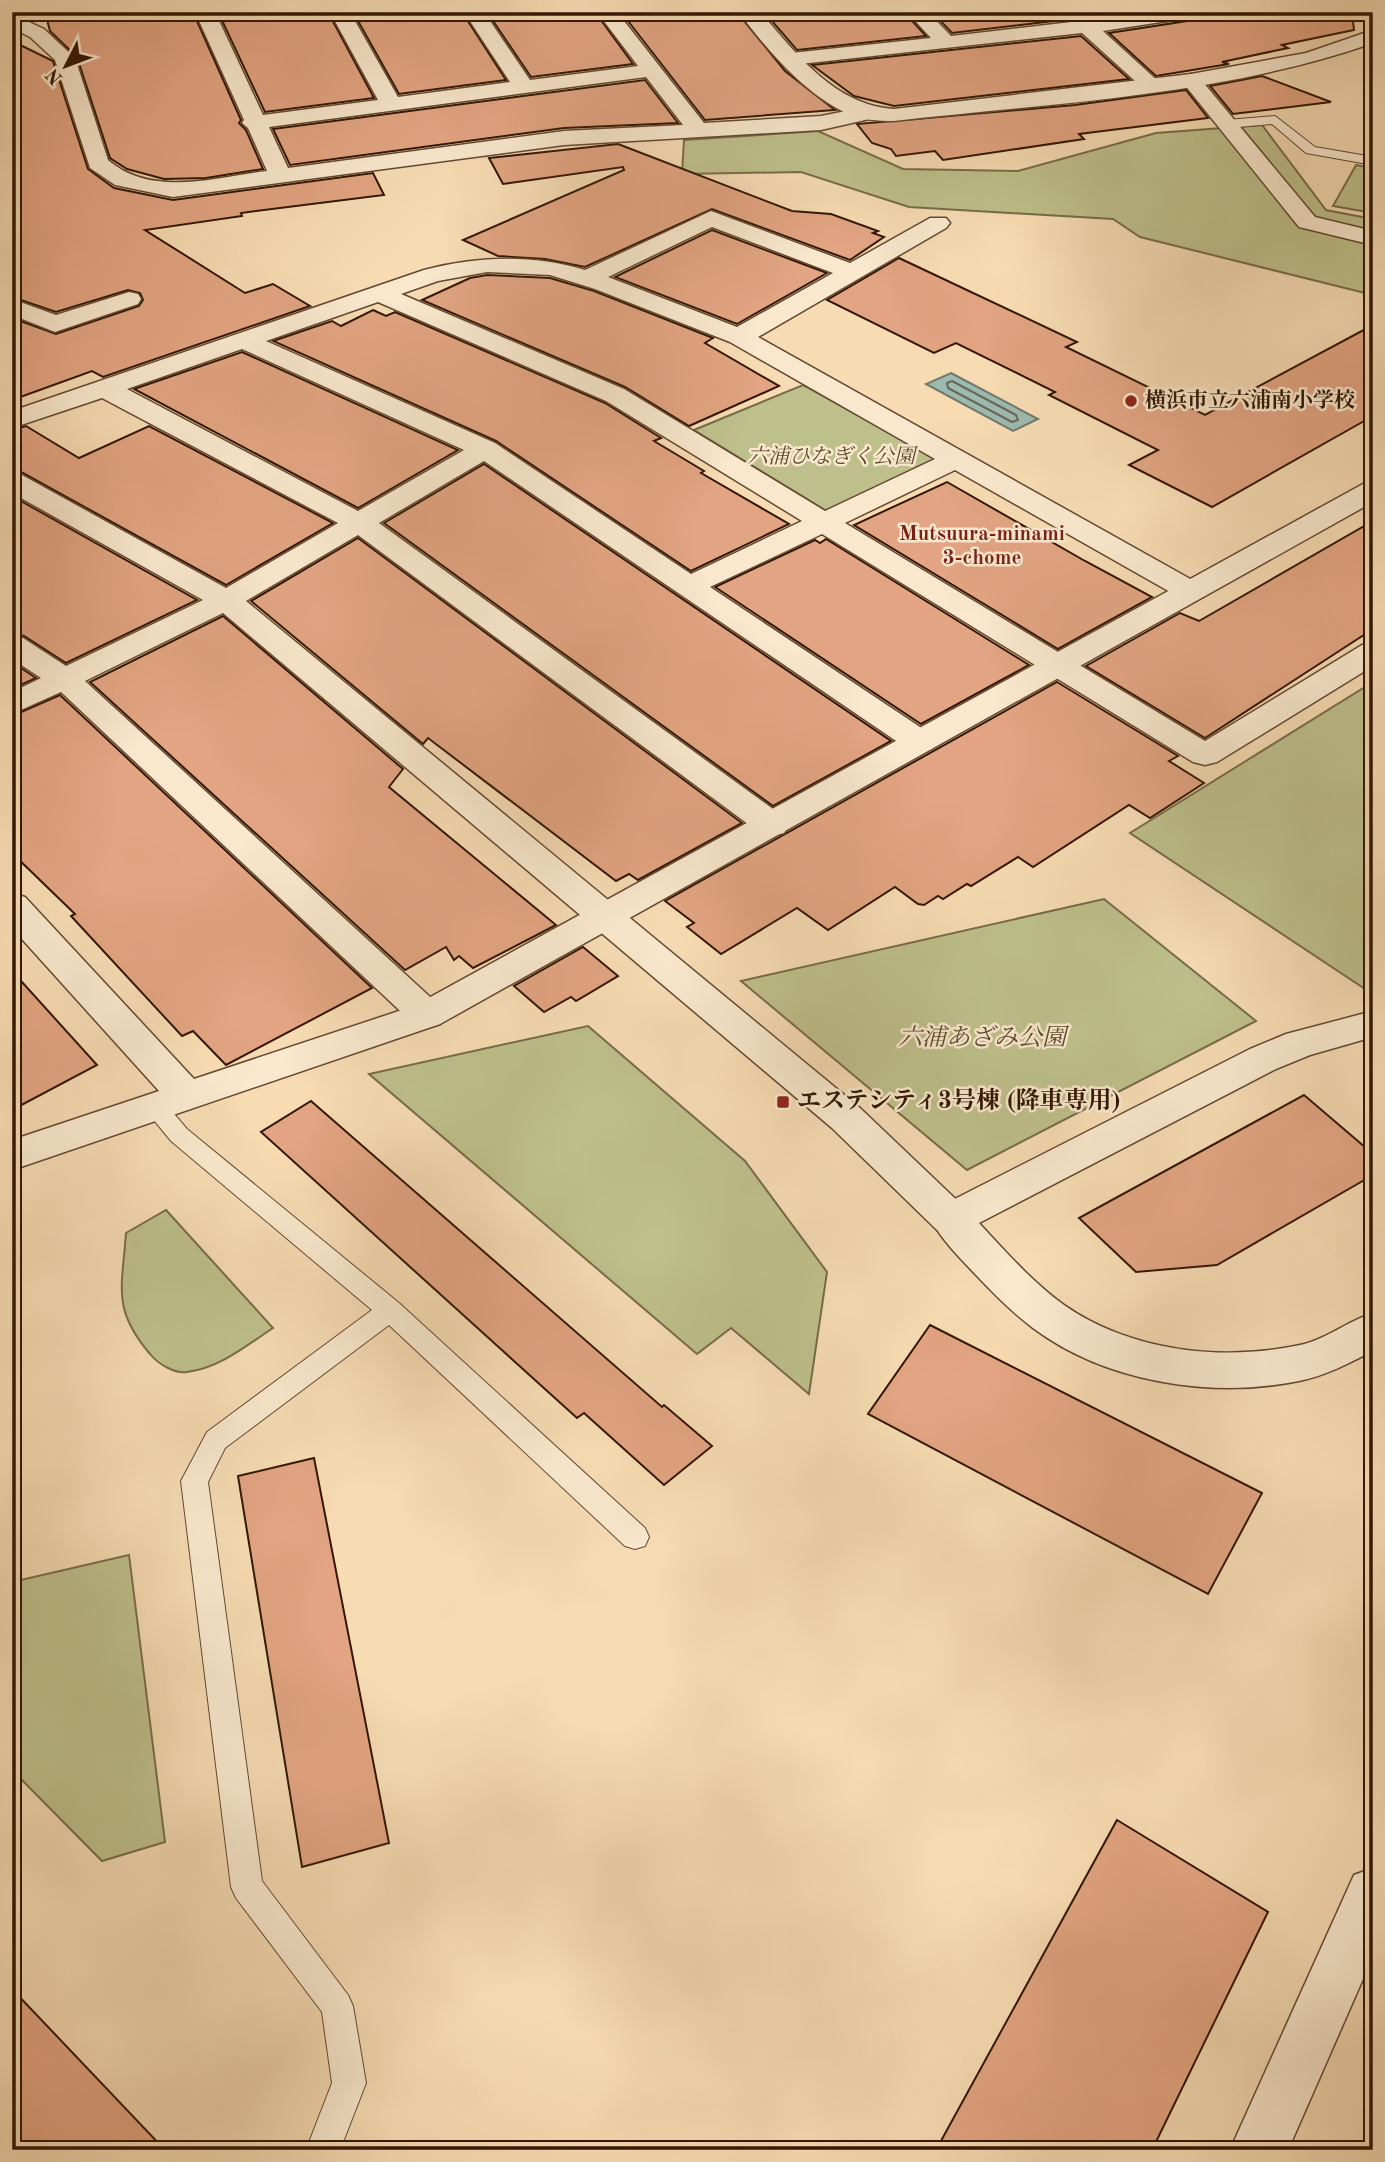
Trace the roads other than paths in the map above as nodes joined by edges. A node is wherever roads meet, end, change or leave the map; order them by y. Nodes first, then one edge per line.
1 (205, 12) edge
2 (340, 12) edge
3 (474, 12) edge
4 (607, 12) edge
5 (749, 12) edge
6 (917, 12) edge
7 (1187, 12) edge
8 (12, 20) edge
9 (1087, 28) junction
10 (1373, 36) edge
11 (946, 42) junction
12 (791, 59) junction
13 (652, 71) junction
14 (1191, 80) junction
15 (1152, 86) junction
16 (524, 87) junction
17 (391, 104) junction
18 (866, 113) junction
19 (253, 123) junction
20 (1227, 124) junction
21 (698, 130) junction
22 (1373, 161) edge
23 (281, 177) junction
24 (938, 223) dead end
25 (1373, 238) edge
26 (854, 273) junction
27 (588, 278) junction
28 (378, 293) junction
29 (129, 299) dead end
30 (12, 306) edge
31 (739, 337) junction
32 (243, 340) junction
33 (104, 388) junction
34 (12, 420) edge
35 (485, 449) junction
36 (954, 460) junction
37 (15, 485) edge
38 (1373, 490) edge
39 (825, 522) junction
40 (360, 523) junction
41 (689, 586) junction
42 (1191, 591) junction
43 (226, 600) junction
44 (12, 645) edge
45 (1373, 652) edge
46 (1059, 665) junction
47 (65, 679) junction
48 (12, 704) edge
49 (920, 742) junction
50 (772, 825) junction
51 (12, 905) edge
52 (606, 917) junction
53 (427, 1015) junction
54 (1373, 1024) edge
55 (172, 1102) junction
56 (12, 1155) edge
57 (951, 1219) junction
58 (390, 1310) junction
59 (1373, 1330) edge
60 (635, 1537) dead end
61 (1373, 1894) edge
62 (323, 2150) edge
63 (1259, 2150) edge

1 - 19 street
2 - 17 street
3 - 16 street
4 - 13 street
5 - 12 street
6 - 11 street
7 - 9 street
8 - 23 street
9 - 11 street
9 - 15 street
10 - 14 street
11 - 12 street
12 - 18 street
13 - 16 street
13 - 21 street
14 - 15 street
14 - 20 street
15 - 18 street
16 - 17 street
17 - 19 street
18 - 21 street
19 - 23 street
20 - 22 lane
20 - 25 street
21 - 23 street
24 - 26 street
26 - 27 street
26 - 31 street
27 - 28 street
27 - 31 street
28 - 32 street
28 - 39 street
29 - 30 street
31 - 36 street
32 - 33 street
32 - 35 street
33 - 34 street
33 - 40 street
35 - 40 street
35 - 41 street
36 - 39 street
36 - 42 street
37 - 43 street
38 - 42 street
39 - 41 street
39 - 46 street
40 - 43 street
40 - 50 street
41 - 49 street
42 - 46 street
43 - 47 street
43 - 52 street
44 - 47 street
45 - 46 street
46 - 49 street
47 - 48 street
47 - 53 street
49 - 50 street
50 - 52 street
51 - 55 street
52 - 53 street
52 - 57 street
53 - 55 street
54 - 57 street
55 - 56 street
55 - 58 lane
57 - 59 street
58 - 60 lane
58 - 62 lane
61 - 63 street

